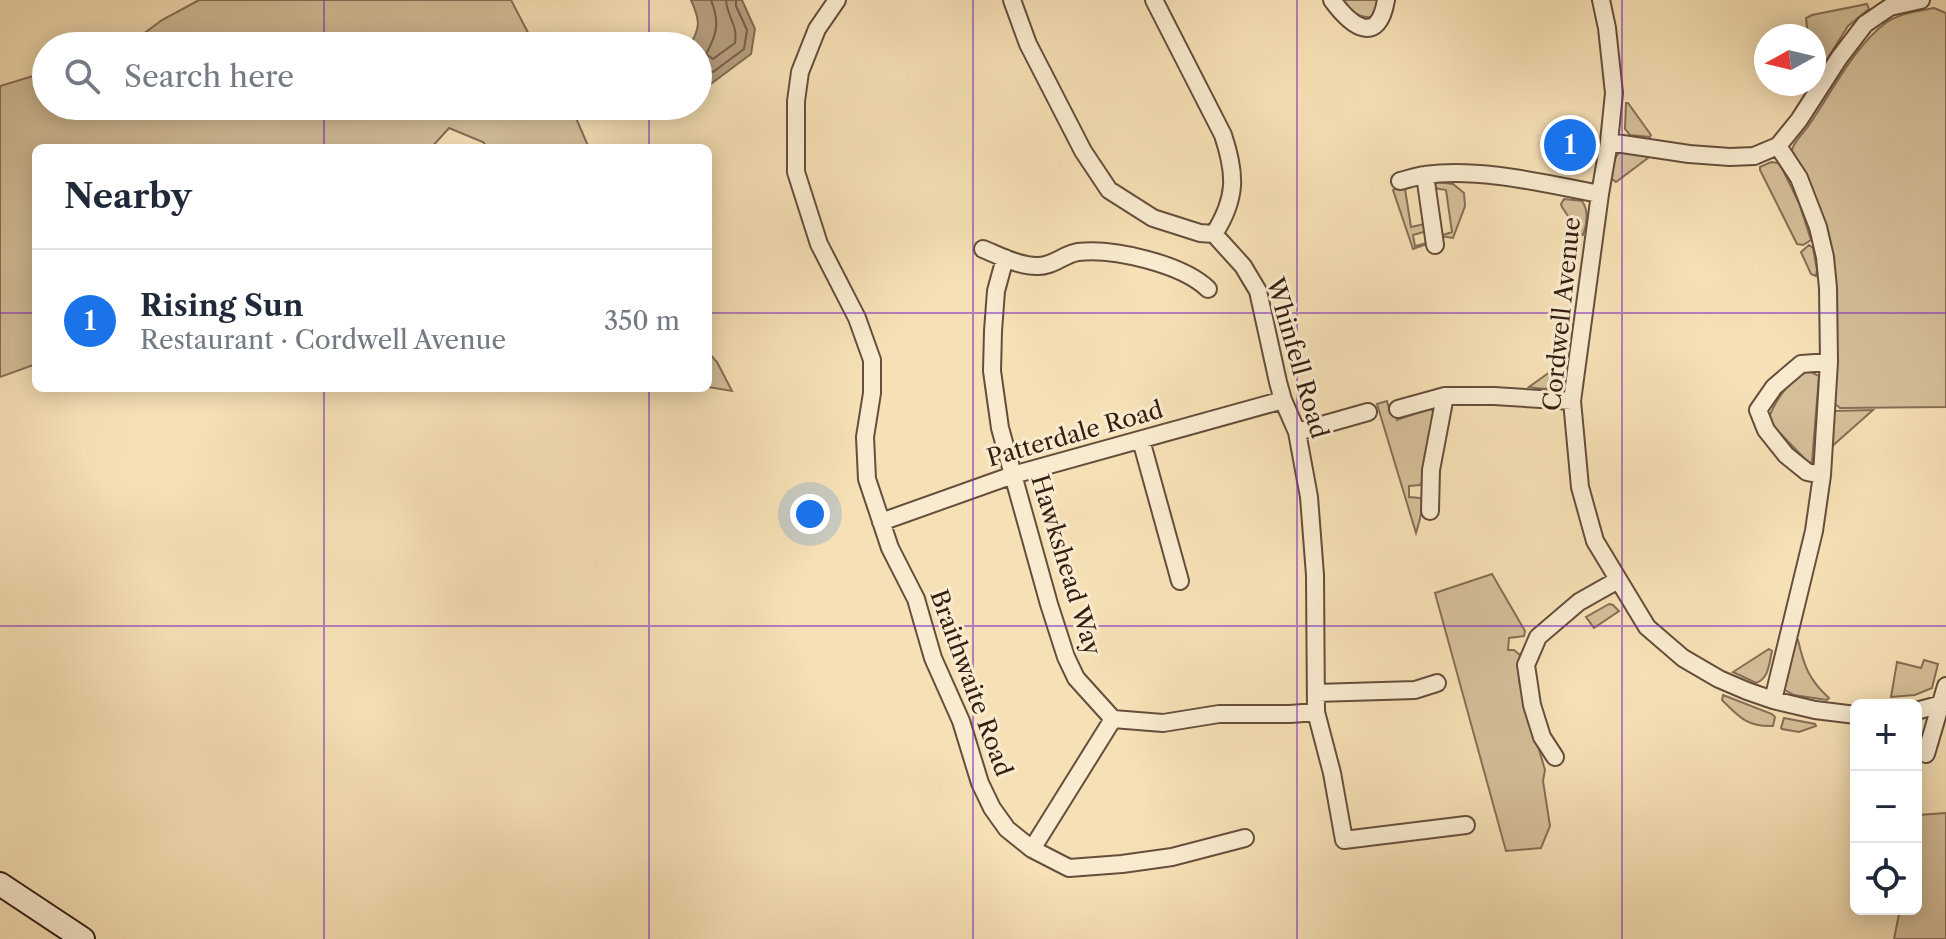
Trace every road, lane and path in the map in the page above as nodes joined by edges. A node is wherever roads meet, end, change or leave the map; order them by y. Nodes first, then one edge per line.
1 (837, 0) edge
2 (1012, 0) edge
3 (1154, 0) edge
4 (1332, 0) edge
5 (1386, 0) edge
6 (1601, 0) edge
7 (1921, 0) edge
8 (1609, 142) junction
9 (1778, 146) junction
10 (1425, 175) junction
11 (1400, 181) dead end
12 (1600, 194) junction
13 (1214, 234) junction
14 (1435, 245) dead end
15 (983, 249) dead end
16 (1005, 258) junction
17 (1208, 289) dead end
18 (1829, 362) junction
19 (1445, 396) junction
20 (1283, 400) junction
21 (1572, 401) junction
22 (1398, 409) dead end
23 (1368, 412) dead end
24 (1297, 432) junction
25 (1141, 440) junction
26 (1013, 475) junction
27 (1822, 475) junction
28 (1430, 511) dead end
29 (881, 522) junction
30 (1618, 580) junction
31 (1180, 581) dead end
32 (1437, 683) dead end
33 (1946, 686) edge
34 (1316, 693) junction
35 (1773, 700) junction
36 (1944, 704) edge
37 (1922, 710) edge
38 (1316, 712) junction
39 (1850, 714) edge
40 (1113, 719) junction
41 (1926, 754) dead end
42 (1555, 757) dead end
43 (1466, 825) dead end
44 (1245, 838) dead end
45 (1032, 849) junction
46 (0, 884) edge
47 (83, 939) edge

1 - 29 street, Braithwaite Road
2 - 13 street
3 - 13 street
4 - 5 street
6 - 8 street, Cordwell Avenue
7 - 9 street
8 - 9 street
8 - 12 street, Cordwell Avenue
9 - 18 street
10 - 11 street
10 - 12 street
10 - 14 street
12 - 21 street, Cordwell Avenue
13 - 20 street, Whinfell Road
15 - 16 street
16 - 17 street
16 - 26 street, Hawkshead Way
18 - 27 street
18 - 27 street
19 - 21 street
19 - 22 street
19 - 28 street
20 - 24 street, Whinfell Road
20 - 25 street, Patterdale Road
21 - 30 street, Cordwell Avenue
23 - 24 street
24 - 34 street, Whinfell Road
25 - 26 street, Patterdale Road
25 - 31 street
26 - 29 street, Patterdale Road
26 - 40 street, Hawkshead Way
27 - 35 street
29 - 45 street, Braithwaite Road
30 - 35 street, Cordwell Avenue
30 - 42 street
32 - 34 street
33 - 36 street
34 - 38 street, Whinfell Road
35 - 39 street, Cordwell Avenue
36 - 37 street
36 - 41 street
38 - 40 street
38 - 43 street, Whinfell Road
40 - 45 street
44 - 45 street, Braithwaite Road
46 - 47 main road

